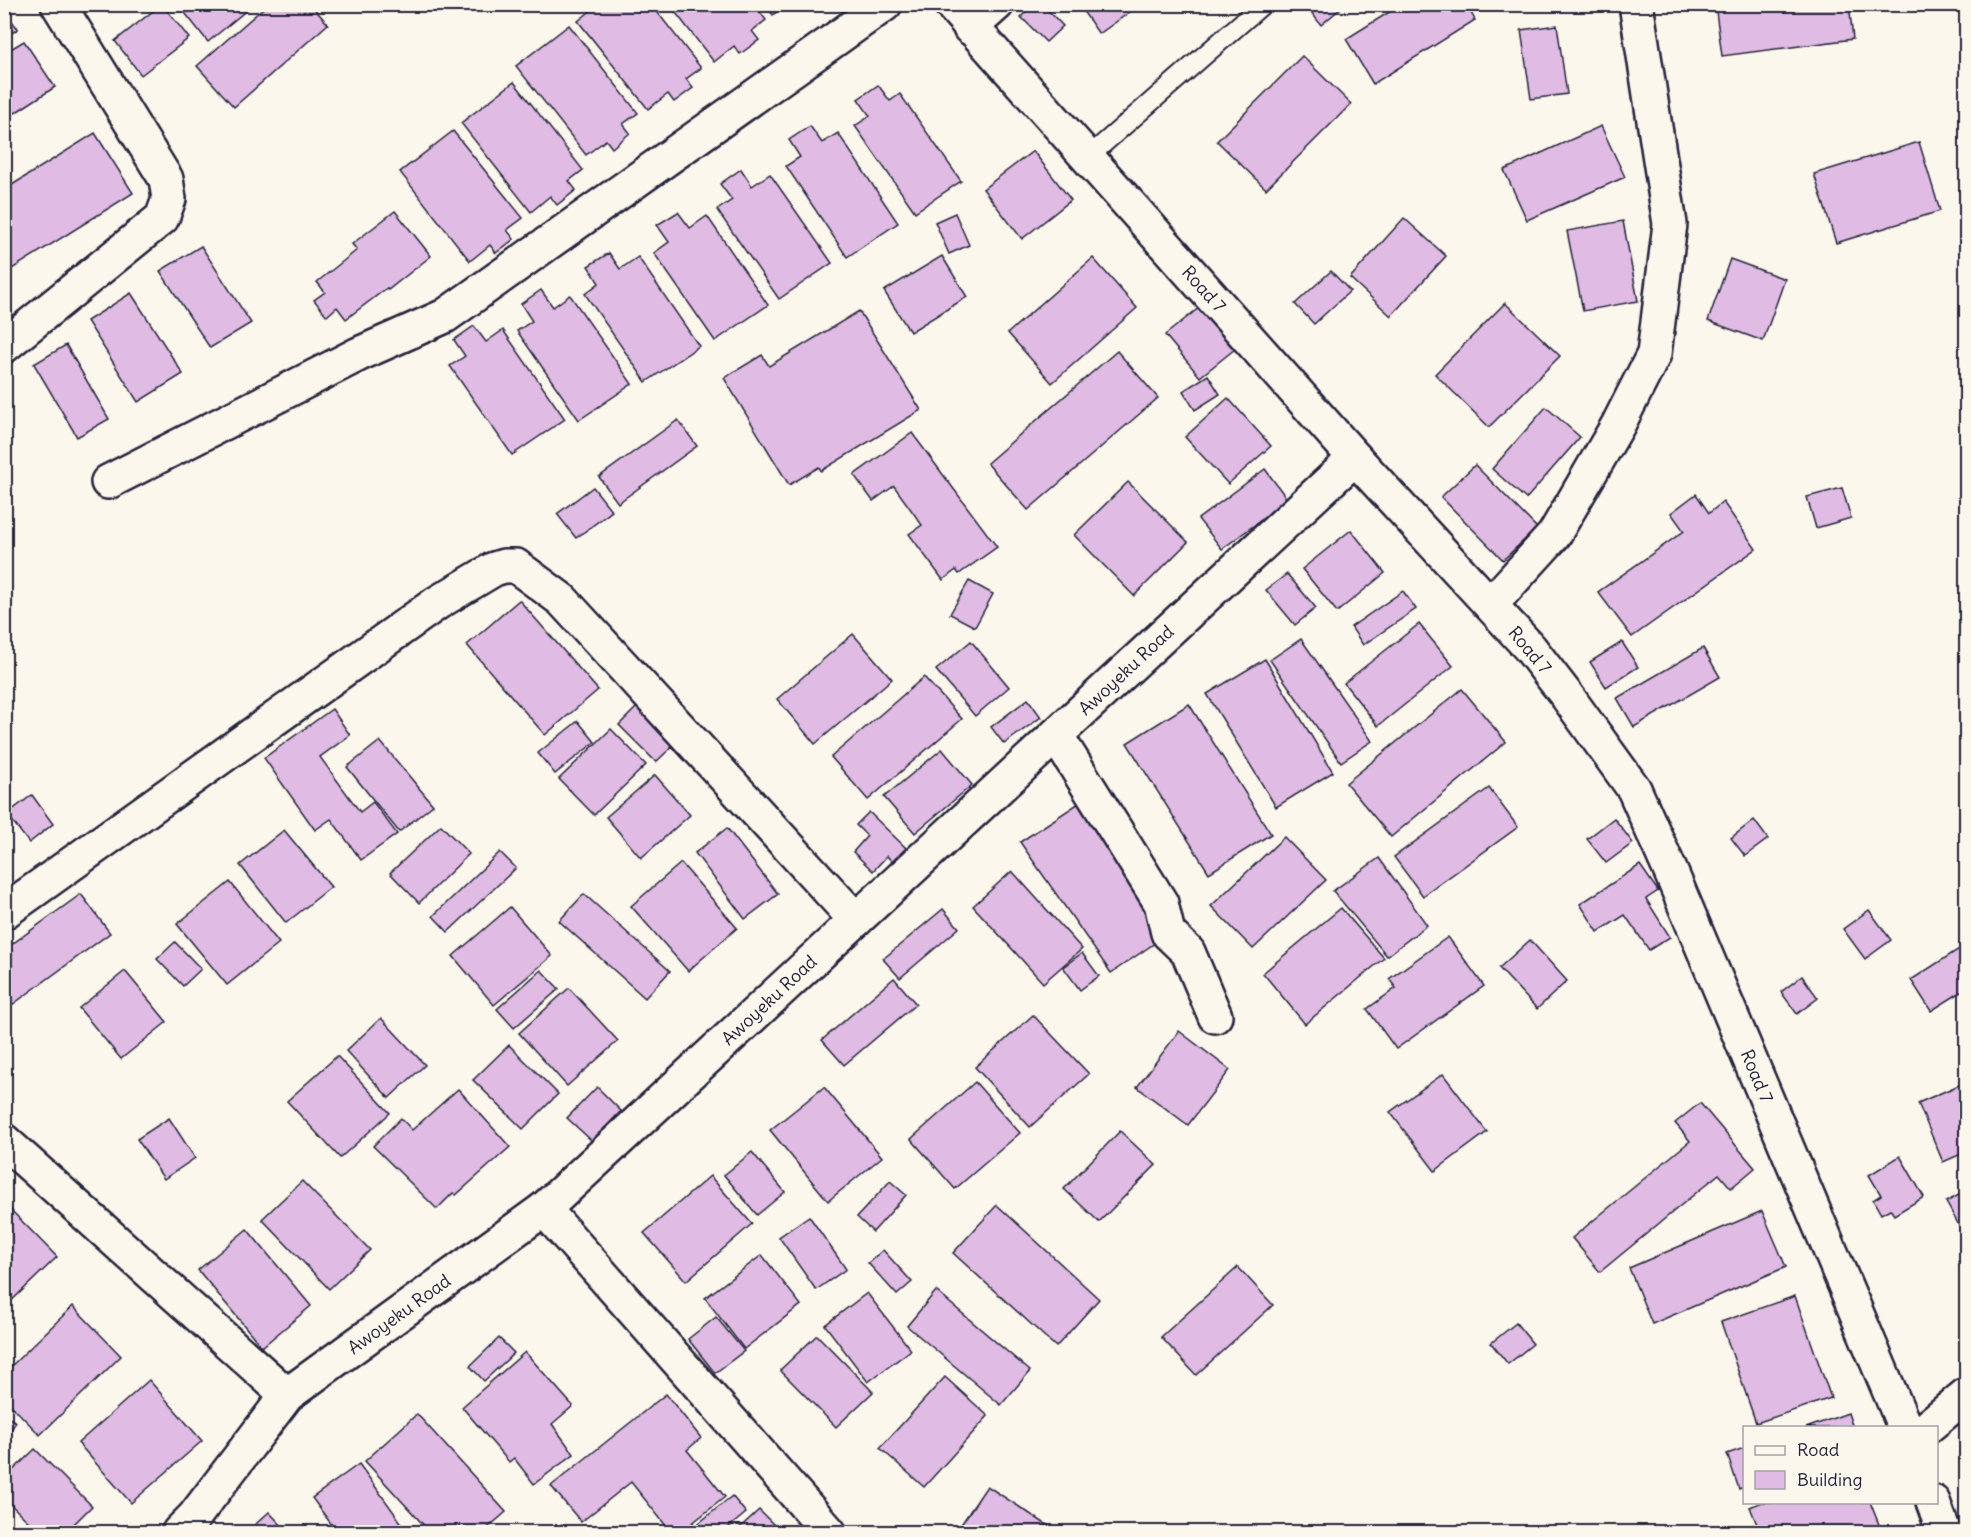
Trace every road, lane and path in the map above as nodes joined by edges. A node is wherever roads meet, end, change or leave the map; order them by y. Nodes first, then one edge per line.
1 (58, 4) edge
2 (885, 4) edge
3 (996, 4) edge
4 (1263, 4) edge
5 (1636, 4) edge
6 (961, 16) edge
7 (1087, 158) junction
8 (4, 346) edge
9 (1355, 458) junction
10 (108, 482) dead end
11 (1491, 604) junction
12 (1056, 735) junction
13 (4, 912) edge
14 (856, 920) junction
15 (1215, 1016) dead end
16 (4, 1141) edge
17 (544, 1209) junction
18 (287, 1395) junction
19 (1966, 1395) edge
20 (1904, 1426) edge
21 (1928, 1426) edge
22 (1933, 1504) edge
23 (179, 1533) edge
24 (829, 1533) edge
25 (1944, 1533) edge

1 - 8 street
2 - 10 street
3 - 6 street
4 - 7 lane
5 - 11 street
6 - 7 street, Road 7
7 - 9 street, Road 7
9 - 11 street, Road 7
9 - 12 street, Awoyeku Road
11 - 20 street, Road 7
12 - 14 street, Awoyeku Road
12 - 15 street
13 - 14 street
14 - 17 street, Awoyeku Road
16 - 18 street
17 - 18 street, Awoyeku Road
17 - 24 street
18 - 23 street, Awoyeku Road
19 - 21 street
22 - 25 street

